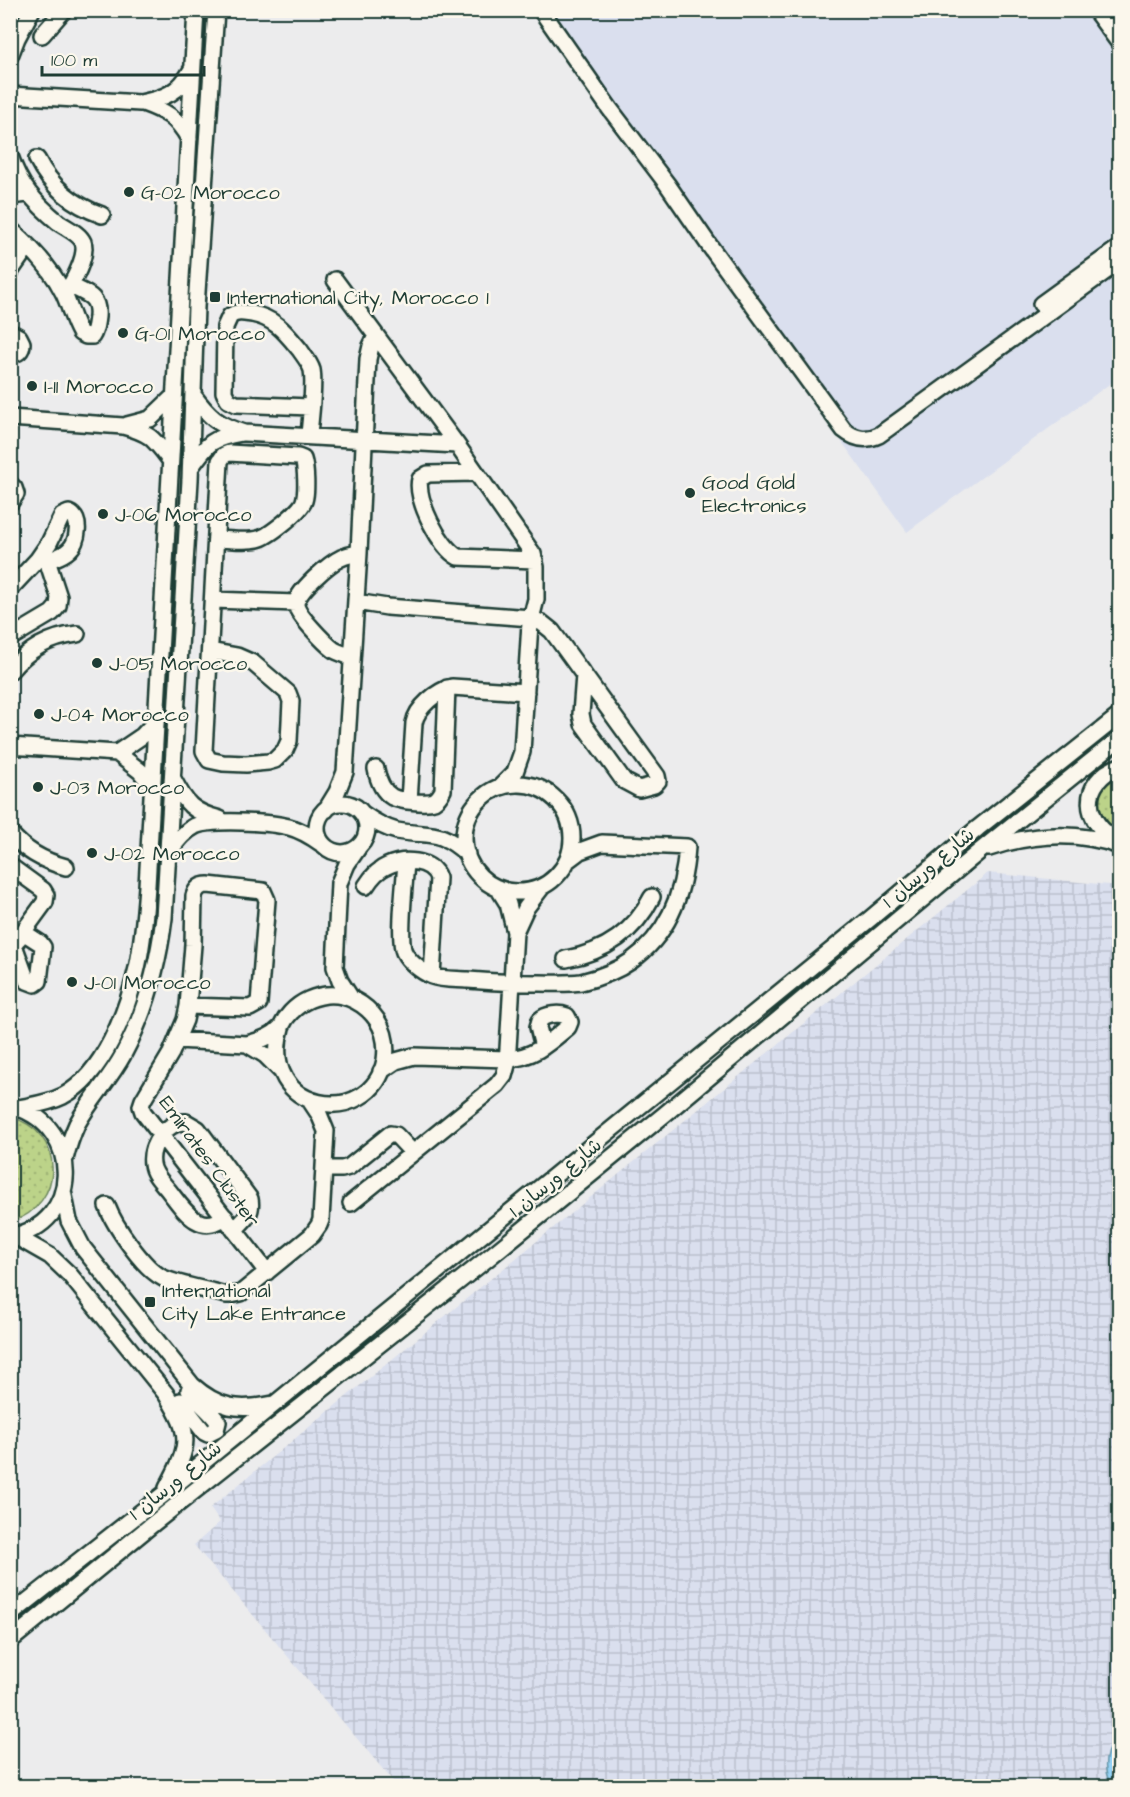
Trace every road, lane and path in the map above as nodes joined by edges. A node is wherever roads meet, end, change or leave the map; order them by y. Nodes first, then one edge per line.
1 (32, 10) edge
2 (64, 10) edge
3 (196, 10) edge
4 (216, 10) edge
5 (541, 10) edge
6 (1095, 10) edge
7 (1110, 10) edge
8 (1119, 23) edge
9 (42, 35) dead end
10 (1119, 44) edge
11 (10, 56) edge
12 (192, 69) junction
13 (10, 95) edge
14 (140, 103) junction
15 (189, 139) junction
16 (10, 156) edge
17 (37, 159) dead end
18 (28, 194) junction
19 (10, 196) edge
20 (66, 196) junction
21 (48, 214) junction
22 (102, 214) dead end
23 (10, 229) edge
24 (28, 246) junction
25 (1119, 247) edge
26 (1119, 261) edge
27 (182, 267) junction
28 (10, 272) edge
29 (335, 280) dead end
30 (1041, 304) dead end
31 (196, 307) junction
32 (10, 332) edge
33 (376, 336) junction
34 (10, 354) edge
35 (193, 395) junction
36 (174, 396) junction
37 (310, 407) junction
38 (10, 418) edge
39 (123, 426) junction
40 (244, 433) junction
41 (309, 436) junction
42 (363, 440) junction
43 (457, 446) junction
44 (171, 460) junction
45 (191, 467) junction
46 (476, 473) junction
47 (10, 484) edge
48 (10, 503) edge
49 (216, 539) junction
50 (359, 553) junction
51 (535, 560) junction
52 (10, 589) edge
53 (213, 600) junction
54 (356, 602) junction
55 (296, 603) junction
56 (531, 618) junction
57 (77, 634) dead end
58 (15, 635) edge
59 (32, 649) junction
60 (210, 651) junction
61 (352, 657) junction
62 (10, 671) edge
63 (584, 675) junction
64 (447, 688) junction
65 (526, 692) junction
66 (1119, 715) edge
67 (156, 721) junction
68 (1119, 738) edge
69 (10, 746) edge
70 (522, 752) junction
71 (117, 753) junction
72 (1119, 766) edge
73 (376, 769) dead end
74 (345, 772) junction
75 (173, 779) junction
76 (152, 786) junction
77 (500, 787) junction
78 (544, 790) junction
79 (409, 801) junction
80 (324, 811) junction
81 (360, 812) junction
82 (469, 815) junction
83 (570, 819) junction
84 (226, 821) junction
85 (286, 826) junction
86 (396, 831) junction
87 (10, 833) edge
88 (433, 833) junction
89 (1119, 841) edge
90 (602, 843) junction
91 (323, 845) junction
92 (361, 845) junction
93 (22, 846) junction
94 (1119, 846) edge
95 (980, 851) junction
96 (168, 853) junction
97 (467, 854) junction
98 (10, 859) edge
99 (568, 861) junction
100 (406, 862) junction
101 (10, 866) edge
102 (66, 867) dead end
103 (339, 883) junction
104 (366, 886) dead end
105 (542, 887) junction
106 (498, 888) junction
107 (652, 897) dead end
108 (515, 932) junction
109 (16, 937) edge
110 (615, 941) junction
111 (566, 959) dead end
112 (630, 962) junction
113 (336, 967) junction
114 (432, 976) junction
115 (512, 982) junction
116 (318, 996) junction
117 (351, 998) junction
118 (188, 1006) junction
119 (281, 1028) junction
120 (383, 1034) junction
121 (177, 1040) junction
122 (247, 1044) junction
123 (543, 1047) dead end
124 (414, 1056) junction
125 (507, 1059) junction
126 (281, 1071) junction
127 (381, 1071) junction
128 (309, 1100) junction
129 (349, 1101) junction
130 (15, 1107) edge
131 (326, 1131) junction
132 (162, 1134) junction
133 (413, 1152) junction
134 (65, 1159) junction
135 (324, 1169) junction
136 (63, 1191) junction
137 (351, 1203) dead end
138 (107, 1206) dead end
139 (230, 1224) junction
140 (13, 1236) edge
141 (267, 1272) junction
142 (145, 1368) junction
143 (181, 1370) junction
144 (275, 1403) junction
145 (164, 1494) junction
146 (10, 1615) edge
147 (10, 1641) edge

1 - 11 street
2 - 9 street
3 - 12 street
4 - 31 street
5 - 26 street
6 - 10 street
7 - 8 street
12 - 14 street
12 - 15 street
13 - 14 street
14 - 15 street
15 - 27 street
16 - 18 street
17 - 20 street
18 - 19 street
18 - 21 street
20 - 21 street
20 - 22 street
21 - 24 street
23 - 24 street
24 - 28 street
25 - 30 street
27 - 31 street
27 - 36 street
29 - 33 street
31 - 35 street
32 - 34 street
33 - 42 street
33 - 43 street
35 - 40 street
35 - 45 street
36 - 39 street
36 - 44 street
37 - 37 street
37 - 41 street
38 - 39 street
39 - 44 street
40 - 41 street
40 - 45 street
41 - 42 street
42 - 43 street
42 - 50 street
43 - 46 street
44 - 67 street
45 - 75 street
46 - 51 street
46 - 51 street
47 - 48 street
49 - 49 street
49 - 53 street
50 - 54 street
50 - 55 street
51 - 56 street
52 - 58 street
53 - 55 street
53 - 60 street
54 - 56 street
54 - 61 street
55 - 61 street
56 - 63 street
56 - 65 street
57 - 59 street
58 - 59 street
59 - 62 street
60 - 60 street
61 - 74 street
63 - 63 street
64 - 65 street
64 - 79 street
64 - 79 street
65 - 70 street
66 - 144 street, شارع ورسان 1
67 - 71 street
67 - 76 street
68 - 95 street, شارع ورسان 1
69 - 71 street
70 - 77 street
70 - 78 street
71 - 76 street
72 - 89 street
73 - 79 street
74 - 80 street
74 - 81 street
75 - 84 street
75 - 96 street
76 - 130 street
77 - 78 street
77 - 82 street
78 - 83 street
80 - 81 street
80 - 85 street
80 - 91 street
81 - 86 street
81 - 92 street
82 - 88 street
82 - 97 street
83 - 90 street
83 - 99 street
84 - 85 street
84 - 96 street
85 - 91 street
86 - 88 street
86 - 92 street
87 - 93 street
88 - 97 street
90 - 99 street
90 - 112 street
91 - 92 street
91 - 103 street
92 - 103 street
93 - 98 street
93 - 102 street
94 - 95 street
95 - 147 street, شارع ورسان 1
96 - 134 street
97 - 106 street
99 - 105 street
100 - 104 street
100 - 114 street
100 - 114 street
101 - 109 street
103 - 113 street
105 - 106 street
105 - 108 street
106 - 108 street
107 - 110 street
108 - 115 street
110 - 111 street
110 - 112 street
112 - 115 street
113 - 116 street
113 - 117 street
114 - 115 street
115 - 125 street
116 - 117 street
116 - 119 street
117 - 120 street
118 - 118 street
118 - 121 street
119 - 122 street
119 - 126 street
120 - 124 street
120 - 127 street
121 - 122 street
121 - 132 street, Emirates Cluster
122 - 126 street
123 - 125 street
124 - 125 street
124 - 127 street
125 - 133 street
126 - 128 street
127 - 129 street
128 - 129 street
128 - 131 street
129 - 131 street
130 - 134 street
131 - 135 street
132 - 139 street, Emirates Cluster
132 - 139 street
132 - 139 street
133 - 135 street
133 - 137 street
134 - 136 street
135 - 141 street
136 - 140 street
136 - 143 street
138 - 141 street
139 - 141 street, Emirates Cluster
140 - 142 street
142 - 143 street
142 - 145 street
143 - 144 street
144 - 145 street, شارع ورسان 1
145 - 146 street, شارع ورسان 1

